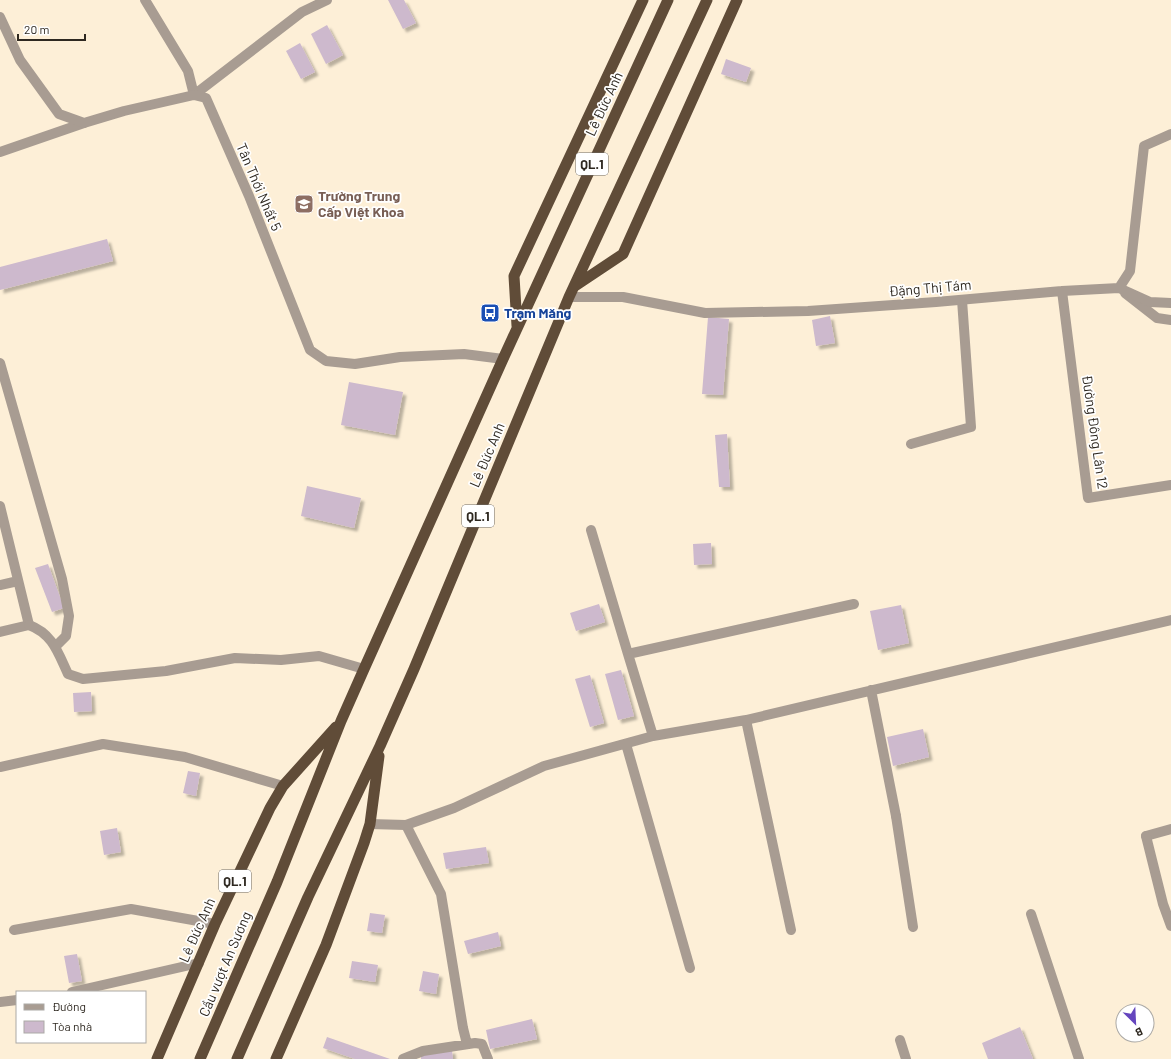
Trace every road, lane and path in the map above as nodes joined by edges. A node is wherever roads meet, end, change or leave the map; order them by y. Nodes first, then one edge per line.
1 (146, 0) edge
2 (327, 0) edge
3 (643, 0) edge
4 (668, 0) edge
5 (707, 0) edge
6 (737, 0) edge
7 (0, 17) edge
8 (194, 95) junction
9 (84, 123) junction
10 (1171, 134) edge
11 (0, 152) edge
12 (574, 286) junction
13 (1119, 288) junction
14 (1062, 291) junction
15 (569, 298) junction
16 (962, 300) junction
17 (1171, 304) edge
18 (1171, 320) edge
19 (517, 329) junction
20 (503, 359) junction
21 (0, 363) edge
22 (911, 444) dead end
23 (1171, 485) edge
24 (0, 506) edge
25 (591, 530) dead end
26 (18, 581) junction
27 (0, 585) edge
28 (854, 604) dead end
29 (1171, 620) edge
30 (29, 626) junction
31 (0, 632) edge
32 (55, 647) junction
33 (628, 654) junction
34 (364, 669) junction
35 (871, 690) junction
36 (746, 720) junction
37 (341, 721) junction
38 (653, 736) junction
39 (626, 744) junction
40 (380, 746) junction
41 (0, 767) edge
42 (283, 786) junction
43 (370, 824) junction
44 (406, 825) junction
45 (1171, 830) edge
46 (277, 882) joint
47 (1031, 914) dead end
48 (215, 924) junction
49 (1171, 926) edge
50 (913, 928) dead end
51 (14, 930) dead end
52 (791, 930) dead end
53 (199, 963) junction
54 (690, 968) dead end
55 (76, 991) edge
56 (16, 1000) edge
57 (0, 1002) edge
58 (900, 1040) dead end
59 (467, 1044) junction
60 (157, 1059) edge
61 (200, 1059) edge
62 (237, 1059) edge
63 (276, 1059) edge
64 (403, 1059) edge
65 (488, 1059) edge
66 (906, 1059) edge
67 (1079, 1059) edge

1 - 8 street
2 - 8 street
3 - 19 highway, Lê Đức Anh / QL.1
4 - 19 highway, Lê Đức Anh / QL.1
5 - 12 highway, Lê Đức Anh / QL.1
6 - 12 highway
7 - 9 street
8 - 9 street
8 - 20 street, Tân Thới Nhất 5
9 - 11 street
10 - 13 street
12 - 15 highway, Lê Đức Anh / QL.1
13 - 14 street, Đặng Thị Tám
13 - 17 street
13 - 18 street
14 - 16 street, Đặng Thị Tám
14 - 23 street, Đường Đông Lân 12
15 - 16 street, Đặng Thị Tám
15 - 40 highway, Lê Đức Anh / QL.1
16 - 22 street
19 - 20 highway, Lê Đức Anh / QL.1
20 - 34 highway, Lê Đức Anh / QL.1
21 - 32 street
24 - 26 street
25 - 33 street
26 - 27 street
26 - 30 street
28 - 33 street
29 - 35 street
30 - 31 street
30 - 32 street
32 - 34 street
33 - 38 street
34 - 37 highway, Lê Đức Anh / QL.1
35 - 36 street
35 - 50 street
36 - 38 street
36 - 52 street
37 - 42 highway, Lê Đức Anh / QL.1
37 - 46 highway, Lê Đức Anh / QL.1
38 - 39 street
39 - 44 street
39 - 54 street
40 - 43 highway, Lê Đức Anh / QL.1
40 - 62 highway, Lê Đức Anh / QL.1
41 - 42 street
42 - 48 highway, Lê Đức Anh / QL.1
43 - 44 street
43 - 63 highway, Lê Đức Anh / QL.1
44 - 59 street
45 - 49 street
46 - 61 highway, Cầu vượt An Sương / QL.1
47 - 67 street
48 - 51 street
48 - 53 highway, Lê Đức Anh / QL.1
53 - 55 street
53 - 60 highway, Lê Đức Anh / QL.1
56 - 57 street
58 - 66 street
59 - 64 street
59 - 65 street

